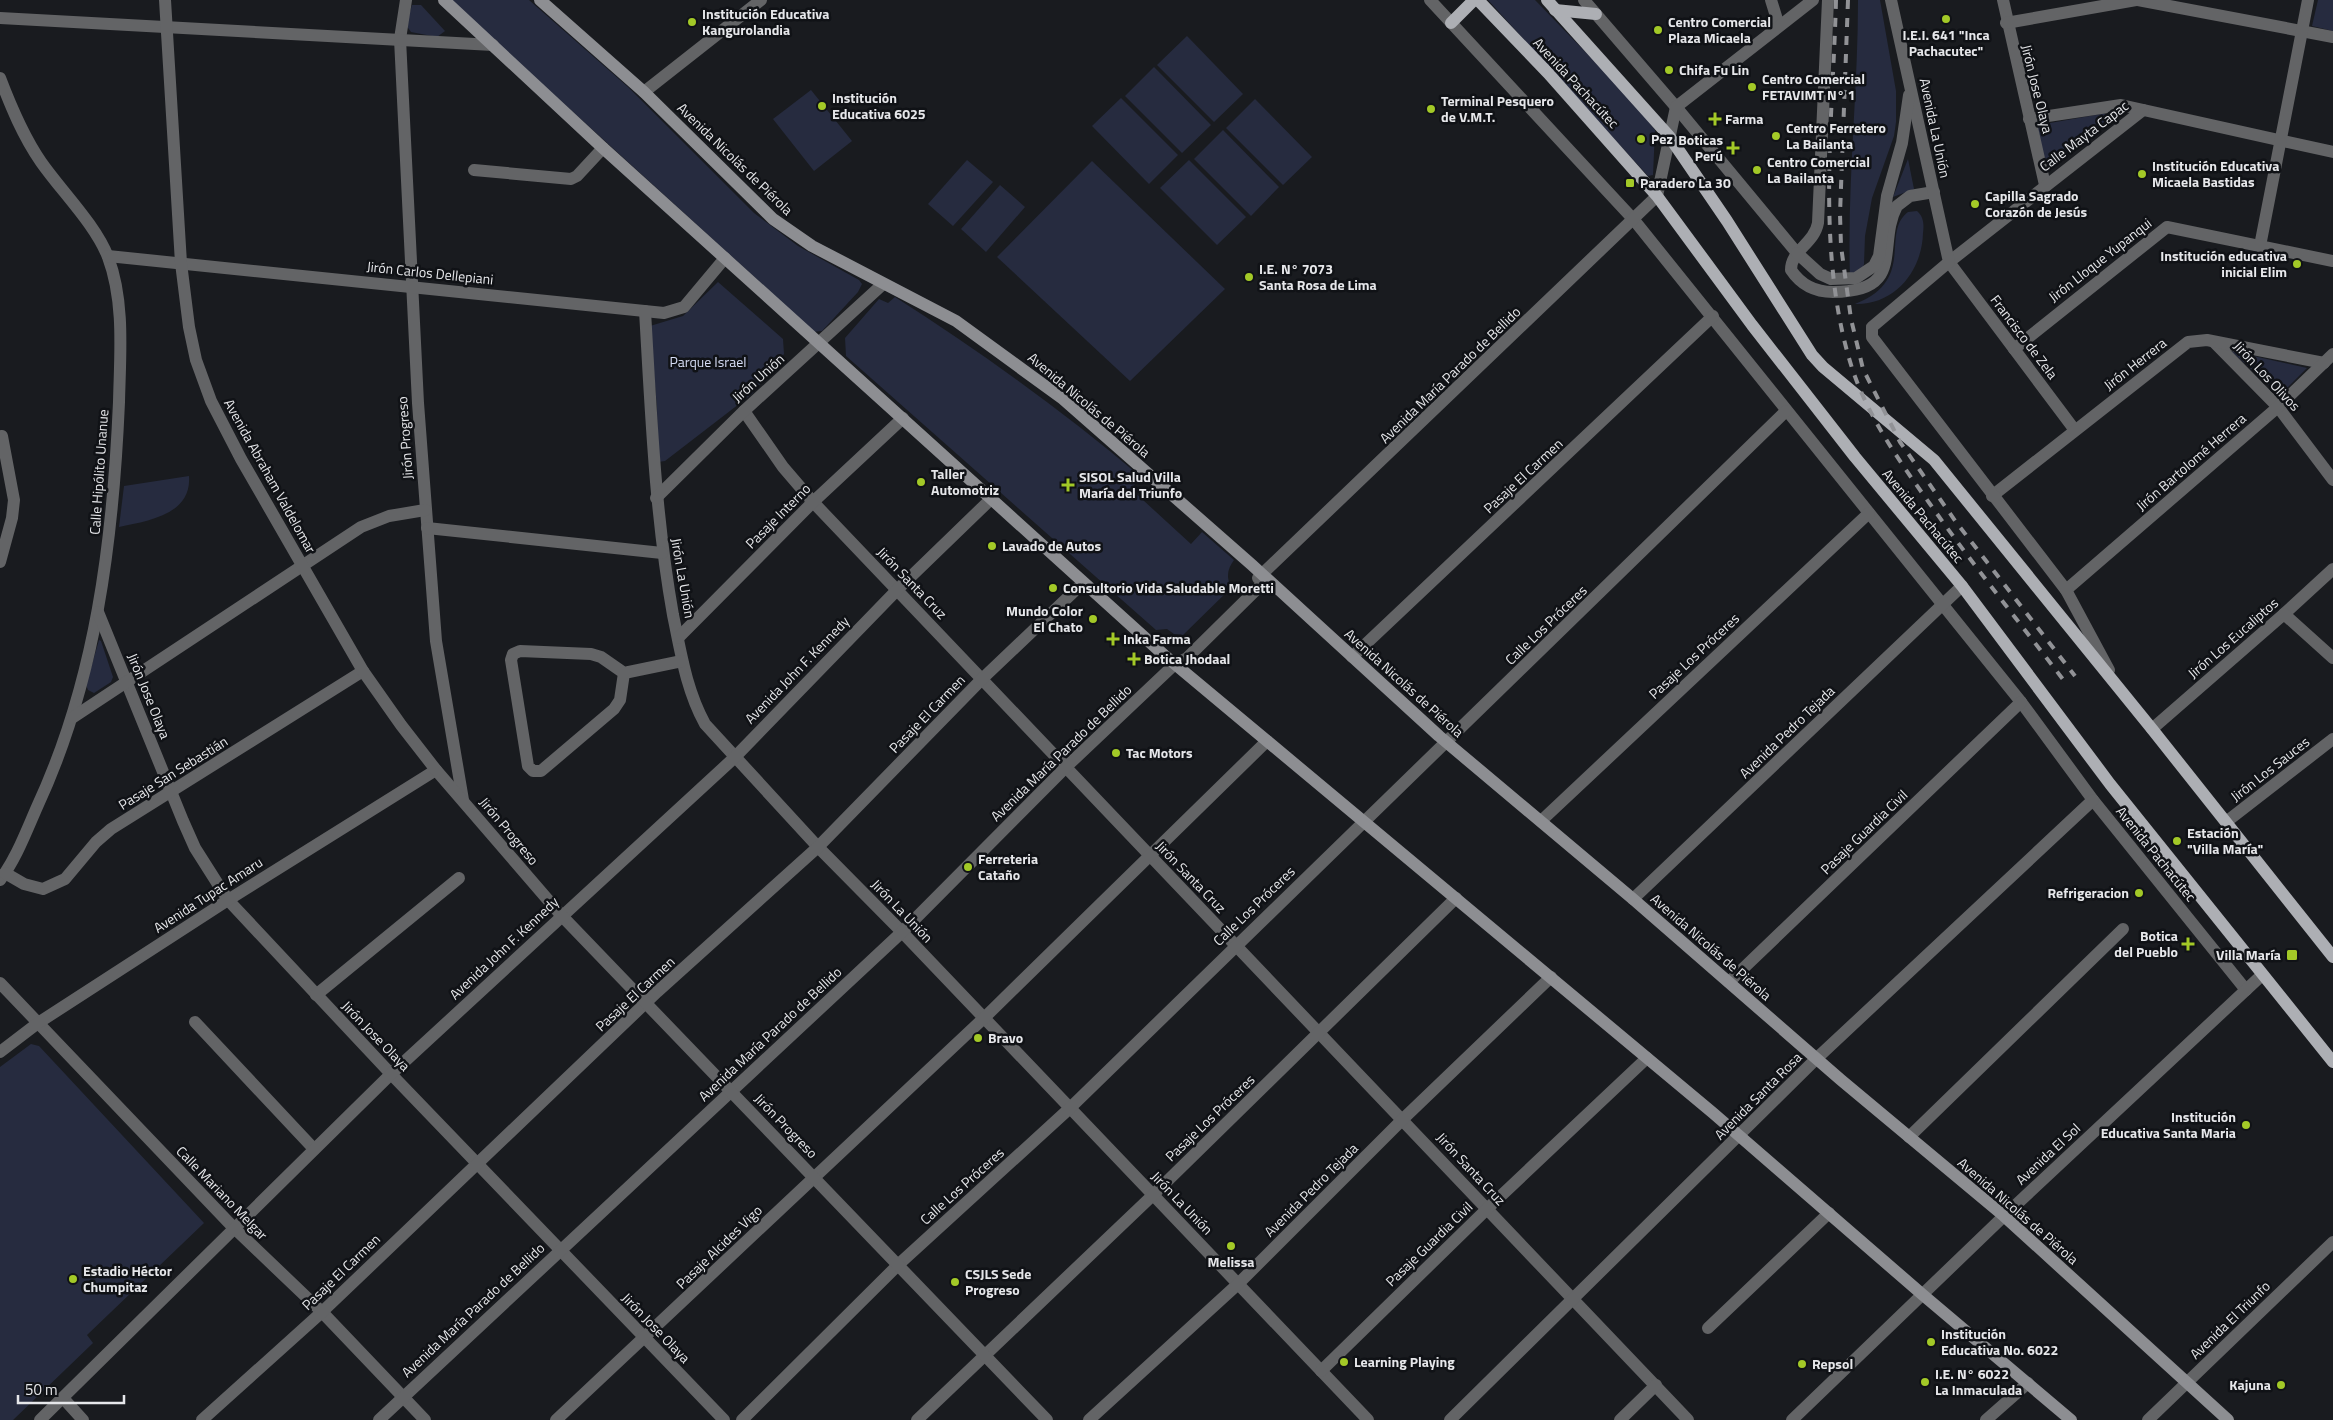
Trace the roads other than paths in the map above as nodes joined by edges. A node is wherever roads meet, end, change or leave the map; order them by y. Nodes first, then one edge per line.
1 (165, 0) edge
2 (406, 0) edge
3 (444, 0) edge
4 (540, 0) edge
5 (761, 0) edge
6 (1430, 0) edge
7 (1476, 0) edge
8 (1584, 0) edge
9 (1771, 0) edge
10 (1813, 0) edge
11 (1828, 0) edge
12 (1891, 0) edge
13 (2003, 0) edge
14 (2137, 0) edge
15 (2308, 0) edge
16 (1551, 5) edge
17 (1596, 14) junction
18 (0, 18) edge
19 (1451, 23) junction
20 (2006, 23) junction
21 (167, 26) junction
22 (1779, 26) junction
23 (2301, 30) junction
24 (2333, 37) edge
25 (400, 39) junction
26 (493, 45) junction
27 (0, 78) edge
28 (1911, 82) junction
29 (644, 92) junction
30 (1676, 106) junction
31 (2143, 110) junction
32 (2029, 119) junction
33 (1669, 136) junction
34 (2280, 140) junction
35 (1921, 142) junction
36 (1902, 143) junction
37 (603, 148) junction
38 (2333, 152) edge
39 (474, 170) dead end
40 (2045, 185) junction
41 (1934, 192) junction
42 (1658, 196) junction
43 (1634, 220) junction
44 (2260, 246) junction
45 (1797, 254) junction
46 (108, 256) junction
47 (725, 258) junction
48 (2333, 261) edge
49 (1949, 262) junction
50 (182, 264) junction
51 (883, 284) junction
52 (412, 286) junction
53 (645, 311) junction
54 (1713, 316) junction
55 (2214, 342) junction
56 (818, 343) junction
57 (2014, 349) junction
58 (2328, 359) edge
59 (2278, 407) junction
60 (744, 411) junction
61 (1786, 411) junction
62 (902, 418) junction
63 (2074, 429) junction
64 (2, 436) dead end
65 (2333, 480) edge
66 (1992, 496) junction
67 (656, 498) junction
68 (990, 500) junction
69 (813, 502) junction
70 (426, 510) junction
71 (1869, 513) junction
72 (427, 528) junction
73 (662, 553) junction
74 (0, 562) edge
75 (302, 564) junction
76 (2333, 569) edge
77 (1263, 575) junction
78 (1083, 583) junction
79 (1962, 586) junction
80 (897, 590) junction
81 (2066, 590) junction
82 (1943, 605) junction
83 (98, 612) junction
84 (2284, 614) junction
85 (678, 638) junction
86 (1352, 657) junction
87 (2333, 658) edge
88 (682, 661) junction
89 (1175, 664) junction
90 (363, 671) junction
91 (624, 673) junction
92 (982, 679) junction
93 (127, 682) junction
94 (2117, 686) junction
95 (2020, 702) junction
96 (72, 718) junction
97 (2152, 729) junction
98 (1267, 741) junction
99 (1447, 743) junction
100 (2331, 745) edge
101 (734, 758) junction
102 (1066, 767) junction
103 (436, 770) junction
104 (172, 793) junction
105 (464, 800) junction
106 (2093, 800) junction
107 (1363, 821) junction
108 (1541, 821) junction
109 (2226, 822) junction
110 (818, 847) junction
111 (1150, 855) junction
112 (2, 877) edge
113 (460, 878) dead end
114 (1456, 898) junction
115 (1633, 899) junction
116 (228, 900) junction
117 (561, 915) junction
118 (2123, 929) dead end
119 (902, 932) junction
120 (1236, 945) junction
121 (2333, 957) edge
122 (2262, 975) junction
123 (1551, 978) junction
124 (1729, 982) junction
125 (0, 983) edge
126 (2246, 990) junction
127 (316, 995) junction
128 (646, 1004) junction
129 (984, 1018) junction
130 (195, 1022) dead end
131 (38, 1023) junction
132 (1320, 1032) junction
133 (0, 1052) edge
134 (1647, 1058) junction
135 (1816, 1058) junction
136 (2333, 1062) edge
137 (391, 1074) junction
138 (731, 1091) junction
139 (1070, 1108) junction
140 (1403, 1119) junction
141 (1740, 1136) junction
142 (1909, 1137) junction
143 (314, 1149) junction
144 (478, 1163) junction
145 (814, 1177) junction
146 (1153, 1195) junction
147 (1487, 1209) junction
148 (1829, 1213) junction
149 (2004, 1216) junction
150 (233, 1227) junction
151 (2333, 1242) edge
152 (560, 1249) junction
153 (899, 1264) junction
154 (1238, 1284) junction
155 (1923, 1295) junction
156 (1572, 1298) junction
157 (322, 1312) junction
158 (1708, 1328) dead end
159 (645, 1339) junction
160 (985, 1356) junction
161 (1321, 1371) junction
162 (2028, 1383) junction
163 (2187, 1383) junction
164 (1656, 1385) junction
165 (403, 1397) junction
166 (63, 1398) junction
167 (40, 1420) edge
168 (83, 1420) edge
169 (202, 1420) edge
170 (379, 1420) edge
171 (425, 1420) edge
172 (556, 1420) edge
173 (724, 1420) edge
174 (742, 1420) edge
175 (917, 1420) edge
176 (1047, 1420) edge
177 (1089, 1420) edge
178 (1368, 1420) edge
179 (1450, 1420) edge
180 (1620, 1420) edge
181 (1688, 1420) edge
182 (1792, 1420) edge
183 (1986, 1420) edge
184 (2071, 1420) edge
185 (2148, 1420) edge
186 (2228, 1420) edge

1 - 21 street, Avenida Abraham Valdelomar
2 - 25 street, Jirón Progreso
3 - 26 main road
4 - 29 main road, Avenida Nicolás de Piérola
5 - 29 street
6 - 19 street, Avenida Pachacútec
7 - 19 main road
7 - 42 main road, Avenida Pachacútec
8 - 17 street
9 - 22 street
10 - 22 street
11 - 45 street
12 - 28 street, Avenida La Unión
13 - 20 street, Jirón Jose Olaya
14 - 20 street
14 - 23 street
15 - 23 street
16 - 17 main road
16 - 33 main road
17 - 30 street
18 - 21 street
19 - 43 street, Avenida Pachacútec
20 - 32 street, Jirón Jose Olaya
21 - 25 street
21 - 50 street, Avenida Abraham Valdelomar
22 - 30 street
23 - 24 street
23 - 34 street
25 - 26 street
25 - 52 street, Jirón Progreso
26 - 37 main road
27 - 46 street, Calle Hipólito Unanue
28 - 35 street, Avenida La Unión
28 - 36 street
29 - 51 main road, Avenida Nicolás de Piérola
30 - 33 street
30 - 45 street
31 - 32 street
31 - 34 street, Calle Mayta Capac
31 - 40 street, Calle Mayta Capac
32 - 40 street, Jirón Jose Olaya
33 - 42 street
33 - 94 main road
34 - 38 street, Calle Mayta Capac
34 - 44 street
35 - 36 street
35 - 41 street, Avenida La Unión
36 - 45 street
37 - 39 street
37 - 47 main road
40 - 49 street, Calle Mayta Capac
41 - 45 street
41 - 49 street, Avenida La Unión
42 - 43 street, Avenida María Parado de Bellido
42 - 79 main road, Avenida Pachacútec
43 - 54 street, Avenida Pachacútec
43 - 77 street, Avenida María Parado de Bellido
44 - 48 street, Jirón Lloque Yupanqui
44 - 57 street, Jirón Lloque Yupanqui
46 - 50 street, Jirón Carlos Dellepiani
46 - 83 street, Calle Hipólito Unanue
47 - 53 street, Jirón Carlos Dellepiani
47 - 56 main road
49 - 57 street, Francisco de Zela
49 - 66 street, Calle Mayta Capac
50 - 52 street, Jirón Carlos Dellepiani
50 - 75 street, Avenida Abraham Valdelomar
51 - 56 street, Jirón Unión
51 - 77 main road, Avenida Nicolás de Piérola
52 - 53 street, Jirón Carlos Dellepiani
52 - 70 street, Jirón Progreso
53 - 67 street, Jirón La Unión
54 - 61 street, Avenida Pachacútec
54 - 86 street, Pasaje El Carmen
55 - 58 street, Jirón Herrera
55 - 59 street, Jirón Los Olivos
55 - 63 street, Jirón Herrera
56 - 60 street, Jirón Unión
56 - 62 main road
57 - 63 street, Francisco de Zela
58 - 59 street, Jirón Bartolomé Herrera
59 - 65 street, Jirón Los Olivos
59 - 81 street, Jirón Bartolomé Herrera
60 - 67 street, Jirón Unión
60 - 69 street, Jirón Santa Cruz
61 - 71 street, Avenida Pachacútec
61 - 99 street, Calle Los Próceres
62 - 68 main road
62 - 69 street, Pasaje Interno
63 - 66 street, Jirón Herrera
64 - 74 street
66 - 81 street
67 - 73 street, Jirón La Unión
68 - 78 main road
68 - 80 street, Avenida John F. Kennedy
69 - 80 street, Jirón Santa Cruz
69 - 85 street, Pasaje Interno
70 - 72 street, Jirón Progreso
70 - 75 street
71 - 82 street, Avenida Pachacútec
71 - 108 street, Pasaje Los Próceres
72 - 73 street
72 - 105 street, Jirón Progreso
73 - 85 street, Jirón La Unión
75 - 90 street, Avenida Abraham Valdelomar
75 - 93 street
76 - 84 street, Jirón Los Eucaliptos
77 - 86 main road, Avenida Nicolás de Piérola
77 - 89 street, Avenida María Parado de Bellido
78 - 89 main road
78 - 92 street, Pasaje El Carmen
79 - 82 street, Avenida Pedro Tejada
79 - 122 main road, Avenida Pachacútec
80 - 92 street, Jirón Santa Cruz
80 - 101 street, Avenida John F. Kennedy
81 - 94 street
82 - 95 street, Avenida Pachacútec
82 - 115 street, Avenida Pedro Tejada
83 - 93 street, Jirón Jose Olaya
83 - 96 street, Calle Hipólito Unanue
84 - 87 street
84 - 97 street, Jirón Los Eucaliptos
85 - 88 street, Jirón La Unión
86 - 99 main road, Avenida Nicolás de Piérola
88 - 91 street
88 - 101 street, Jirón La Unión
89 - 98 main road
89 - 102 street, Avenida María Parado de Bellido
90 - 103 street, Avenida Abraham Valdelomar
90 - 104 street, Pasaje San Sebastián
91 - 91 street
92 - 102 street, Jirón Santa Cruz
92 - 110 street, Pasaje El Carmen
93 - 96 street
93 - 104 street, Jirón Jose Olaya
94 - 97 main road
95 - 106 street, Avenida Pachacútec
95 - 124 street, Pasaje Guardia Civil
96 - 112 street, Calle Hipólito Unanue
97 - 109 main road
98 - 107 main road
98 - 111 street
99 - 107 street, Calle Los Próceres
99 - 108 main road, Avenida Nicolás de Piérola
100 - 109 street, Jirón Los Sauces
101 - 110 street, Jirón La Unión
101 - 117 street, Avenida John F. Kennedy
102 - 111 street, Jirón Santa Cruz
102 - 119 street, Avenida María Parado de Bellido
103 - 105 street, Avenida Abraham Valdelomar
103 - 116 street, Avenida Tupac Amaru
104 - 112 street, Pasaje San Sebastián
104 - 116 street, Jirón Jose Olaya
105 - 117 street, Jirón Progreso
106 - 126 street, Avenida Pachacútec
106 - 135 street, Avenida Santa Rosa
107 - 114 main road
107 - 120 street, Calle Los Próceres
108 - 115 main road, Avenida Nicolás de Piérola
109 - 121 main road
110 - 119 street, Jirón La Unión
110 - 128 street, Pasaje El Carmen
111 - 120 street, Jirón Santa Cruz
111 - 129 street
113 - 127 street
114 - 123 main road
114 - 132 street, Pasaje Los Próceres
115 - 124 main road, Avenida Nicolás de Piérola
116 - 127 street, Jirón Jose Olaya
116 - 131 street, Avenida Tupac Amaru
117 - 128 street, Jirón Progreso
117 - 137 street, Avenida John F. Kennedy
118 - 142 street
119 - 129 street, Jirón La Unión
119 - 138 street, Avenida María Parado de Bellido
120 - 132 street, Jirón Santa Cruz
120 - 139 street, Calle Los Próceres
122 - 126 street, Avenida El Sol
122 - 136 main road, Avenida Pachacútec
123 - 134 main road
123 - 140 street, Avenida Pedro Tejada
124 - 135 main road, Avenida Nicolás de Piérola
125 - 131 street, Calle Mariano Melgar
126 - 149 street, Avenida El Sol
127 - 137 street, Jirón Jose Olaya
128 - 138 street, Jirón Progreso
128 - 144 street, Pasaje El Carmen
129 - 139 street, Jirón La Unión
129 - 145 street
130 - 143 street
131 - 133 street, Avenida Tupac Amaru
131 - 150 street, Calle Mariano Melgar
132 - 140 street, Jirón Santa Cruz
132 - 146 street, Pasaje Los Próceres
134 - 141 main road
134 - 147 street, Pasaje Guardia Civil
135 - 141 street, Avenida Santa Rosa
135 - 142 main road, Avenida Nicolás de Piérola
137 - 143 street, Avenida John F. Kennedy
137 - 144 street, Jirón Jose Olaya
138 - 145 street, Jirón Progreso
138 - 152 street, Avenida María Parado de Bellido
139 - 146 street, Jirón La Unión
139 - 153 street, Calle Los Próceres
140 - 147 street, Jirón Santa Cruz
140 - 154 street, Avenida Pedro Tejada
141 - 148 main road
141 - 156 street, Avenida Santa Rosa
142 - 149 main road, Avenida Nicolás de Piérola
143 - 150 street, Avenida John F. Kennedy
144 - 152 street, Jirón Jose Olaya
144 - 157 street, Pasaje El Carmen
145 - 153 street, Jirón Progreso
145 - 159 street, Pasaje Alcides Vigo
146 - 154 street, Jirón La Unión
146 - 160 street, Pasaje Los Próceres
147 - 156 street, Jirón Santa Cruz
147 - 161 street, Pasaje Guardia Civil
148 - 155 main road
148 - 158 street
149 - 155 street, Avenida El Sol
149 - 163 main road, Avenida Nicolás de Piérola
150 - 157 street, Calle Mariano Melgar
150 - 166 street, Avenida John F. Kennedy
151 - 163 street, Avenida El Triunfo
152 - 159 street, Jirón Jose Olaya
152 - 165 street, Avenida María Parado de Bellido
153 - 160 street, Jirón Progreso
153 - 174 street, Calle Los Próceres
154 - 161 street, Jirón La Unión
154 - 177 street, Avenida Pedro Tejada
155 - 162 main road
155 - 182 street, Avenida El Sol
156 - 164 street, Jirón Santa Cruz
156 - 179 street, Avenida Santa Rosa
157 - 165 street, Calle Mariano Melgar
157 - 169 street, Pasaje El Carmen
159 - 172 street, Pasaje Alcides Vigo
159 - 173 street, Jirón Jose Olaya
160 - 175 street, Pasaje Los Próceres
160 - 176 street, Jirón Progreso
161 - 178 street, Jirón La Unión
162 - 183 street
162 - 184 main road
163 - 185 street, Avenida El Triunfo
163 - 186 main road, Avenida Nicolás de Piérola
164 - 180 street
164 - 181 street, Jirón Santa Cruz
165 - 170 street, Avenida María Parado de Bellido
165 - 171 street, Calle Mariano Melgar
166 - 167 street, Avenida John F. Kennedy
166 - 168 street

